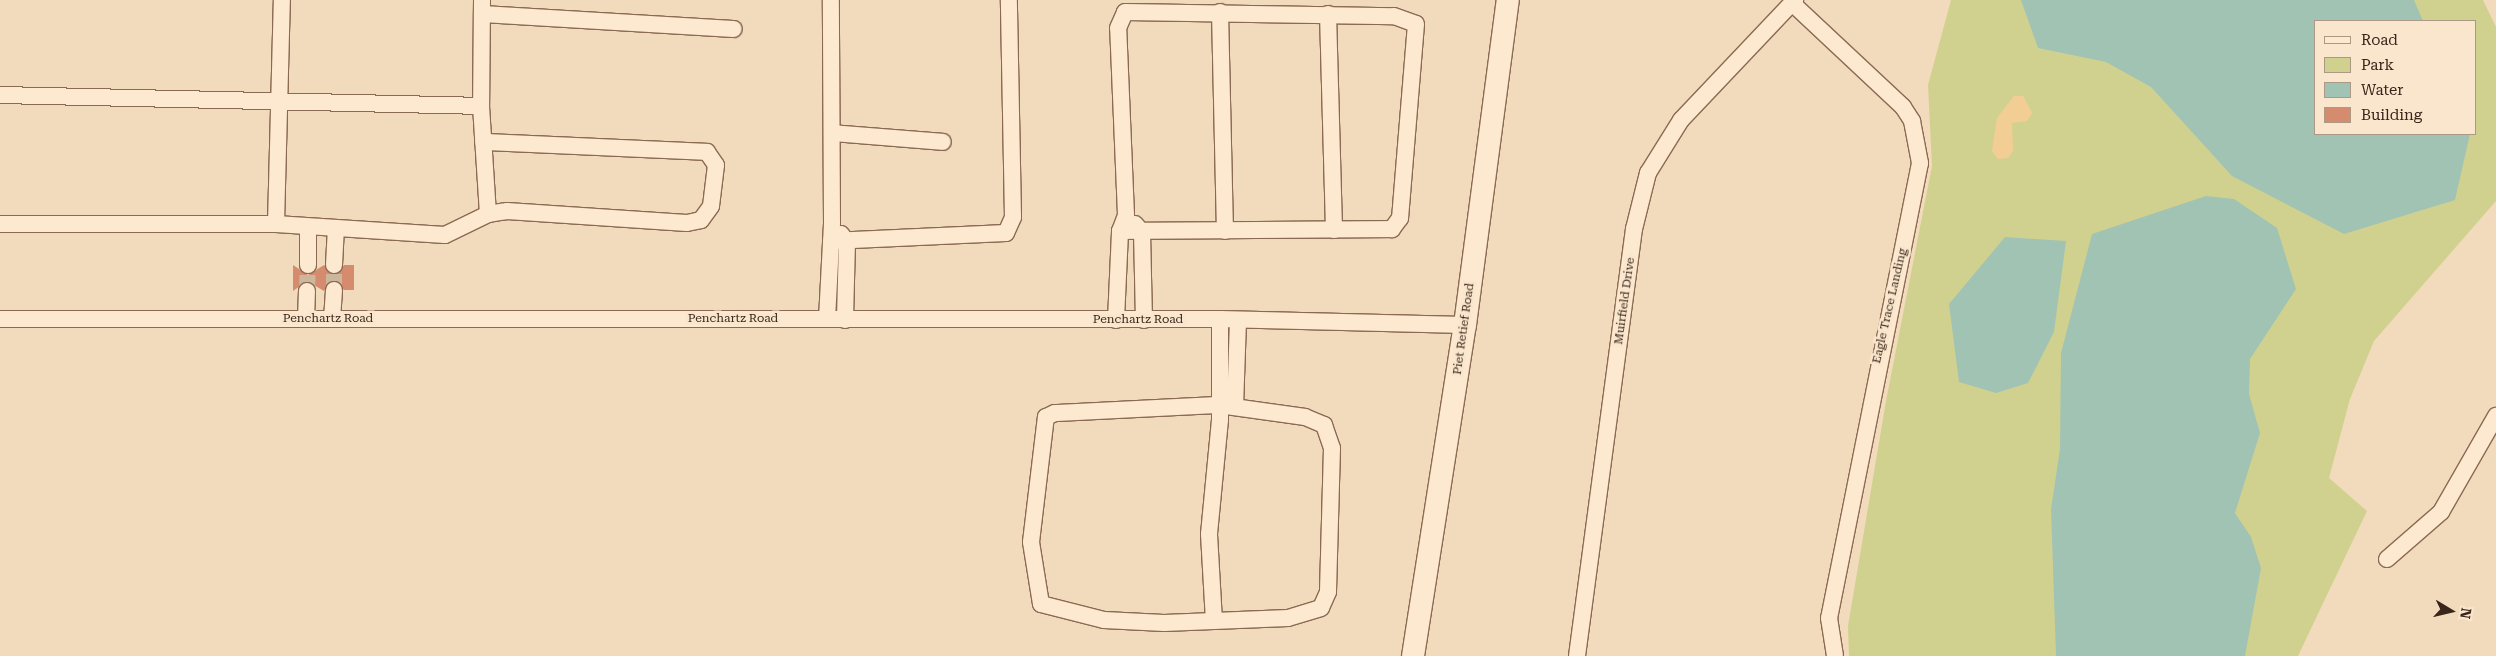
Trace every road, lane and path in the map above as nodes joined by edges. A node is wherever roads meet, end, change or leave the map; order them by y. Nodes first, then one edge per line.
1 (282, 0) edge
2 (831, 0) edge
3 (1009, 0) edge
4 (1508, 0) edge
5 (1794, 1) edge
6 (482, 7) edge
7 (1220, 12) junction
8 (1328, 14) junction
9 (734, 29) dead end
10 (0, 95) edge
11 (280, 100) junction
12 (481, 106) junction
13 (832, 132) junction
14 (483, 142) junction
15 (943, 142) dead end
16 (488, 214) junction
17 (1126, 215) junction
18 (832, 222) junction
19 (0, 224) edge
20 (276, 224) junction
21 (308, 227) junction
22 (336, 229) junction
23 (1334, 230) junction
24 (1120, 231) junction
25 (1225, 231) junction
26 (1142, 232) junction
27 (831, 241) junction
28 (847, 242) junction
29 (308, 265) tunnel mouth
30 (334, 265) tunnel mouth
31 (334, 290) tunnel mouth
32 (308, 291) tunnel mouth
33 (0, 319) edge
34 (306, 319) junction
35 (332, 319) junction
36 (826, 319) junction
37 (1220, 319) junction
38 (845, 320) junction
39 (1116, 320) junction
40 (1144, 320) junction
41 (1238, 320) junction
42 (1465, 325) junction
43 (1225, 411) junction
44 (2496, 416) edge
45 (2387, 559) dead end
46 (1214, 621) junction
47 (1413, 656) edge
48 (1577, 656) edge
49 (1835, 656) edge

1 - 11 street
2 - 13 street
3 - 28 street
4 - 42 street, Piet Retief Road
5 - 48 street, Muirfield Drive
5 - 49 street, Eagle Trace Landing
6 - 9 street
6 - 12 street
7 - 8 street
7 - 17 street
7 - 25 street
8 - 23 street
8 - 23 street
10 - 11 street
11 - 12 street
11 - 20 street
12 - 14 street
13 - 15 street
13 - 18 street
14 - 16 street
14 - 16 street
16 - 22 street
17 - 24 street
17 - 26 street
18 - 27 street
18 - 28 street
19 - 20 street
20 - 21 street
21 - 22 street
21 - 29 street
22 - 30 street
23 - 25 street
24 - 26 street
24 - 39 street
25 - 26 street
26 - 40 street
27 - 28 street
27 - 36 street
28 - 38 street
31 - 35 street
32 - 34 street
33 - 34 street, Penchartz Road
34 - 35 street, Penchartz Road
35 - 36 street, Penchartz Road
36 - 38 street, Penchartz Road
37 - 40 street, Penchartz Road
37 - 41 street, Penchartz Road
37 - 43 street
38 - 39 street, Penchartz Road
39 - 40 street, Penchartz Road
41 - 42 street, Penchartz Road
41 - 43 street
42 - 47 street, Piet Retief Road
43 - 46 street
43 - 46 street
43 - 46 street
44 - 45 street

